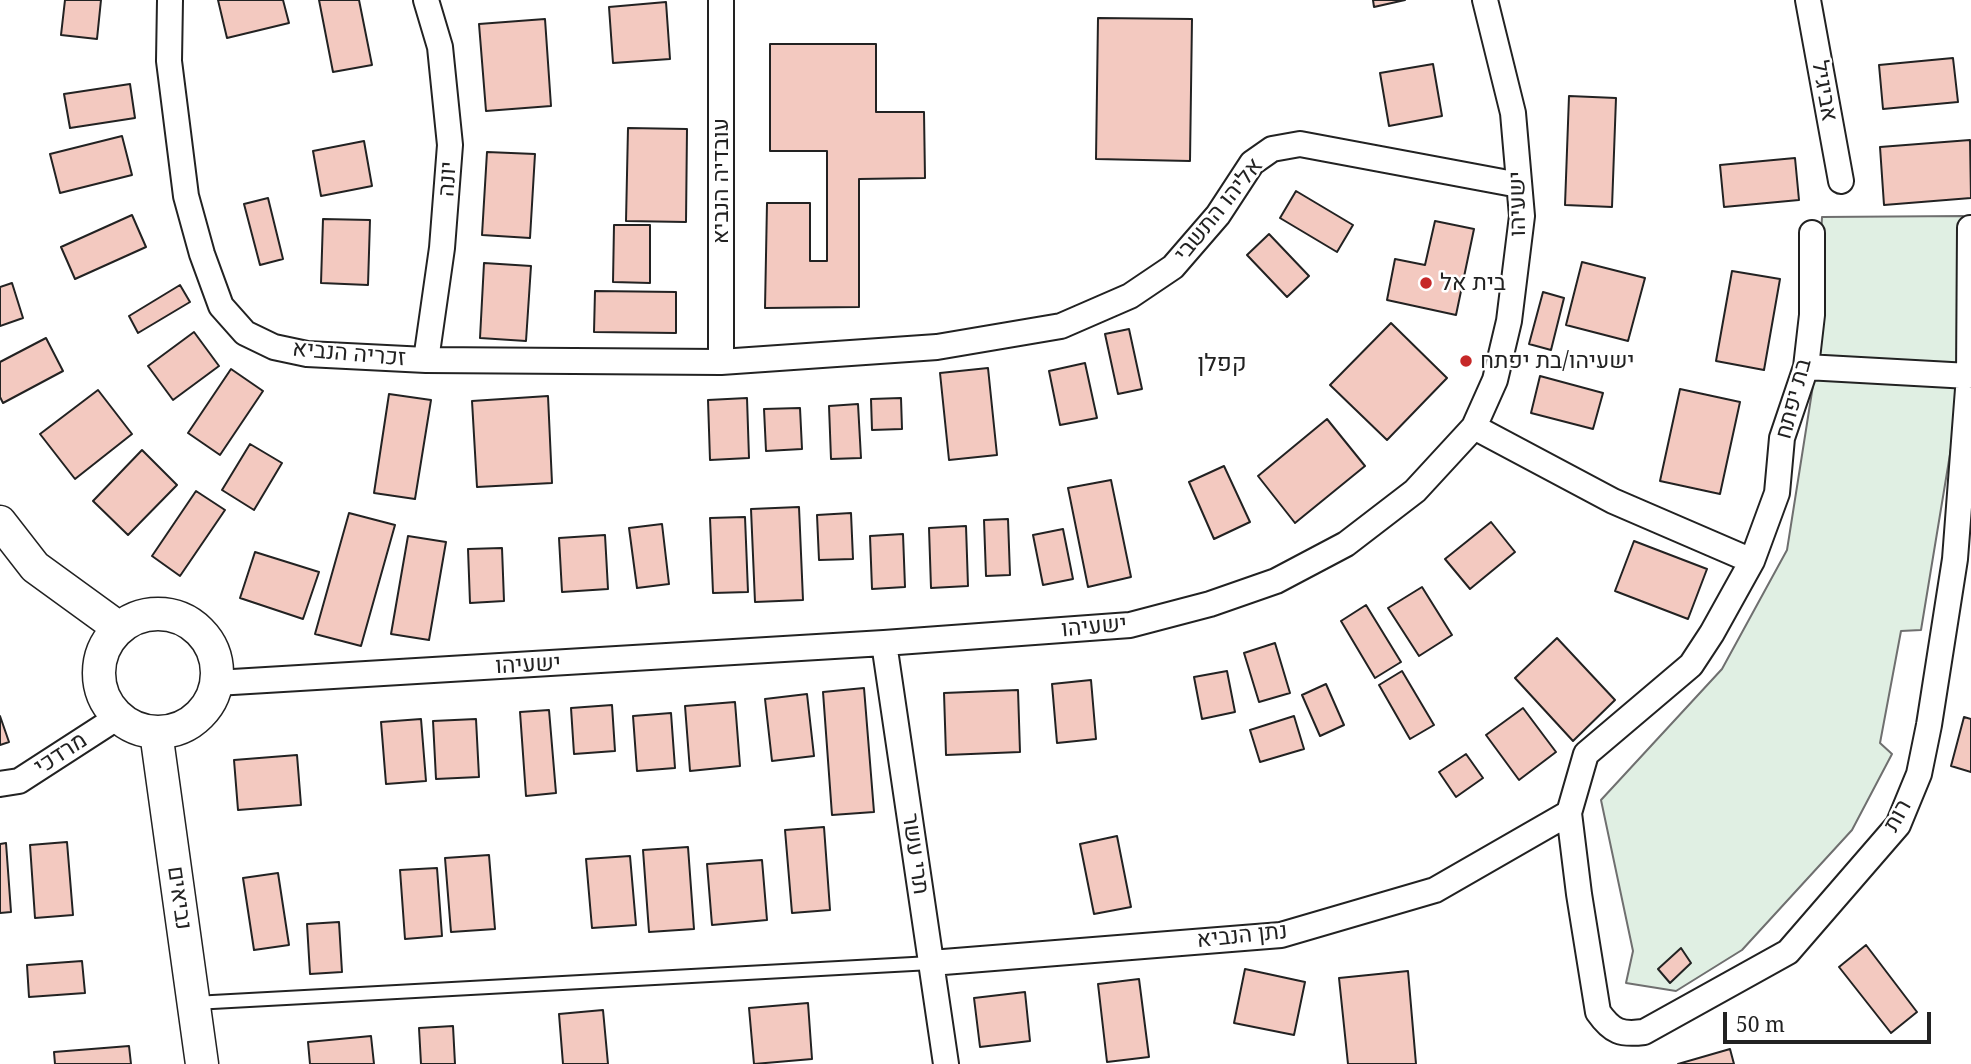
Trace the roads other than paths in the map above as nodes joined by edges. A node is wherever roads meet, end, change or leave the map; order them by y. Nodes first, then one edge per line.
1 (170, 0) edge
2 (426, 0) edge
3 (721, 0) edge
4 (1485, 0) edge
5 (1808, 0) edge
6 (1841, 181) dead end
7 (1519, 185) junction
8 (1970, 228) edge
9 (1812, 233) dead end
10 (426, 360) junction
11 (721, 362) junction
12 (1806, 367) junction
13 (1969, 376) junction
14 (1474, 427) junction
15 (0, 523) edge
16 (1752, 561) junction
17 (119, 628) junction
18 (884, 643) junction
19 (216, 683) junction
20 (118, 717) junction
21 (156, 732) junction
22 (0, 784) edge
23 (1569, 813) junction
24 (931, 963) junction
25 (194, 1003) junction
26 (202, 1064) edge
27 (946, 1064) edge

1 - 10 street, זכריה הנביא
2 - 10 street, יונה
3 - 11 street, עובדיה הנביא
4 - 7 street, ישעיהו
5 - 6 street, אביגיל
7 - 11 street, אליהו התשבי
7 - 14 street, ישעיהו
8 - 13 street, רות
9 - 12 street, בת יפתח
10 - 11 street, זכריה הנביא
12 - 13 street
12 - 16 street, בת יפתח
13 - 23 street, רות
14 - 16 street
14 - 18 street, ישעיהו
15 - 17 street
16 - 23 street, בת יפתח
17 - 19 street
17 - 20 street
18 - 19 street, ישעיהו
18 - 24 street, תרי עשר
19 - 21 street
20 - 21 street
20 - 22 street, מרדכי
21 - 25 street, נביאים
23 - 24 street, נתן הנביא
24 - 25 lane
24 - 27 street, תרי עשר
25 - 26 street, נביאים

